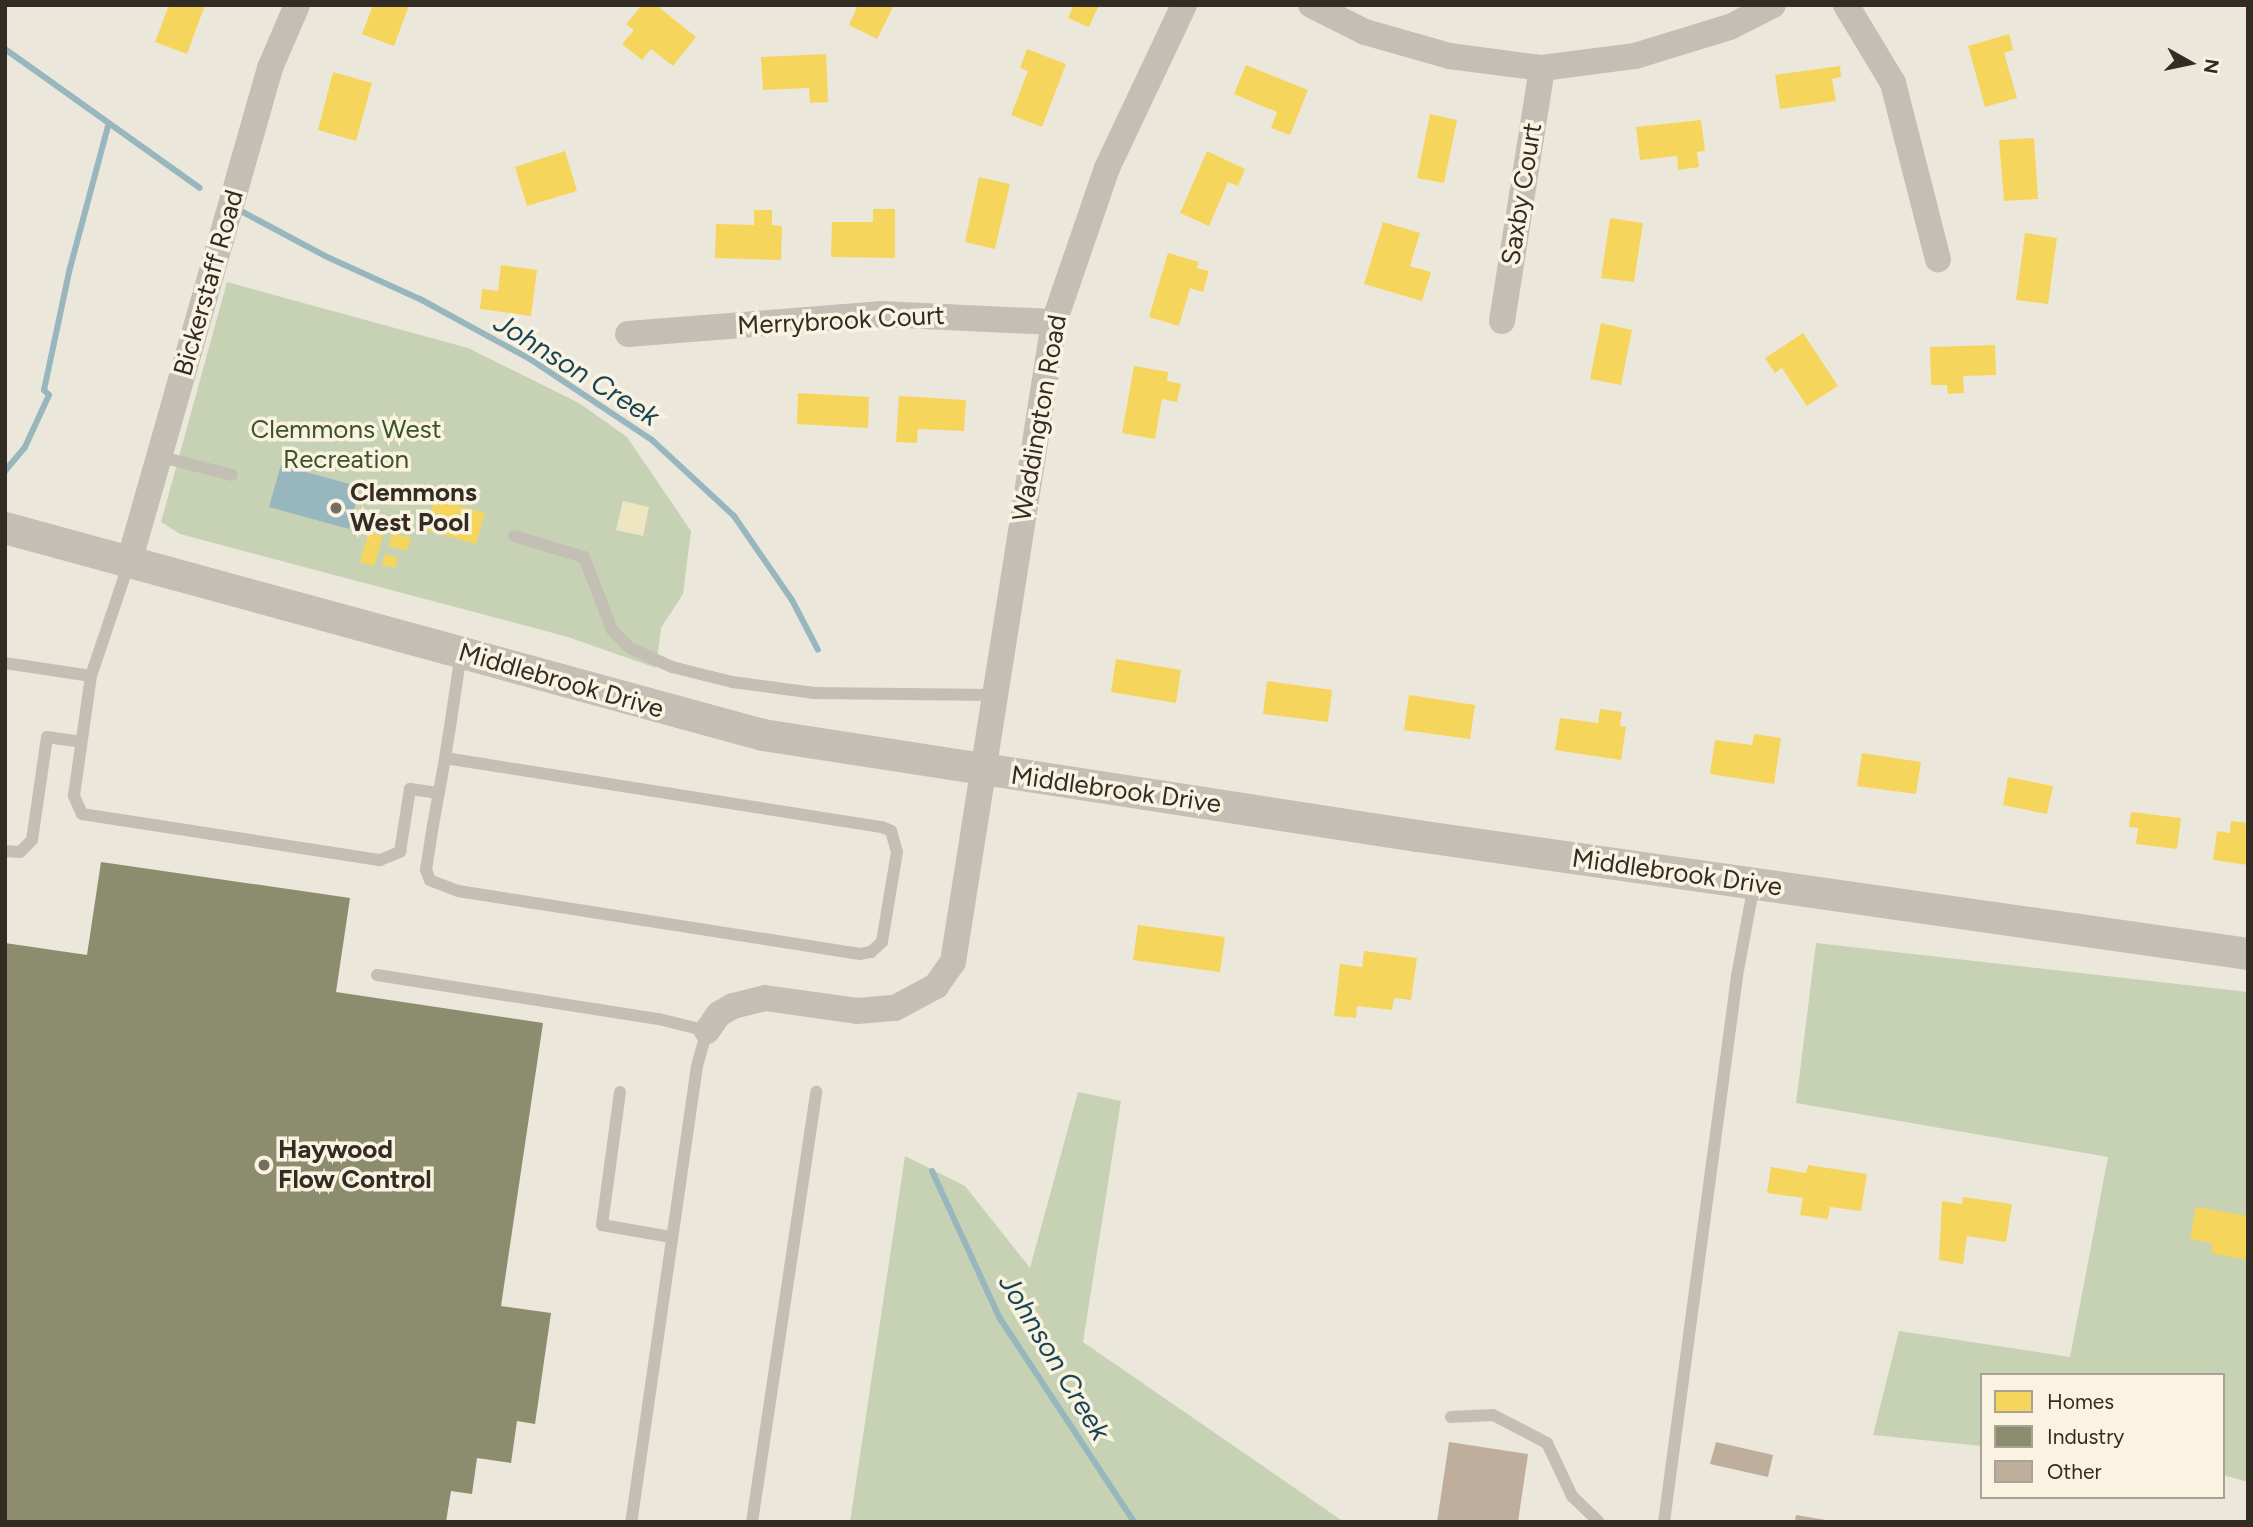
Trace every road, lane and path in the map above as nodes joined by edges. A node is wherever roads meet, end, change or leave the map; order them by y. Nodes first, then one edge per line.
1 (297, 5) edge
2 (1184, 5) edge
3 (1311, 5) edge
4 (1773, 5) edge
5 (1846, 5) edge
6 (1542, 68) junction
7 (1938, 259) dead end
8 (1502, 321) dead end
9 (1054, 322) junction
10 (628, 334) dead end
11 (161, 457) junction
12 (232, 475) dead end
13 (5, 528) edge
14 (514, 536) dead end
15 (129, 562) junction
16 (461, 653) junction
17 (5, 663) edge
18 (91, 676) junction
19 (995, 695) junction
20 (81, 742) junction
21 (444, 758) junction
22 (985, 770) junction
23 (439, 793) junction
24 (5, 851) edge
25 (1754, 884) junction
26 (2248, 954) edge
27 (377, 975) dead end
28 (707, 1031) junction
29 (620, 1092) dead end
30 (816, 1093) dead end
31 (671, 1237) junction
32 (1451, 1417) dead end
33 (631, 1522) edge
34 (752, 1522) edge
35 (1599, 1522) edge
36 (1664, 1522) edge

1 - 11 street, Bickerstaff Road
2 - 9 street, Waddington Road
3 - 6 street
4 - 6 street
5 - 7 street
6 - 8 street, Saxby Court
9 - 10 street, Merrybrook Court
9 - 19 street, Waddington Road
11 - 12 lane
11 - 15 street, Bickerstaff Road
13 - 15 street, Middlebrook Drive
14 - 19 lane
15 - 16 street, Middlebrook Drive
15 - 18 lane
16 - 21 lane
16 - 22 street, Middlebrook Drive
17 - 18 lane
18 - 20 lane
19 - 22 street, Waddington Road
20 - 23 lane
20 - 24 lane
21 - 23 lane
21 - 23 lane
22 - 25 street, Middlebrook Drive
22 - 28 street, Waddington Road
25 - 26 street, Middlebrook Drive
25 - 36 lane
27 - 28 lane
28 - 31 lane
29 - 31 lane
30 - 34 lane
31 - 33 lane
32 - 35 lane

